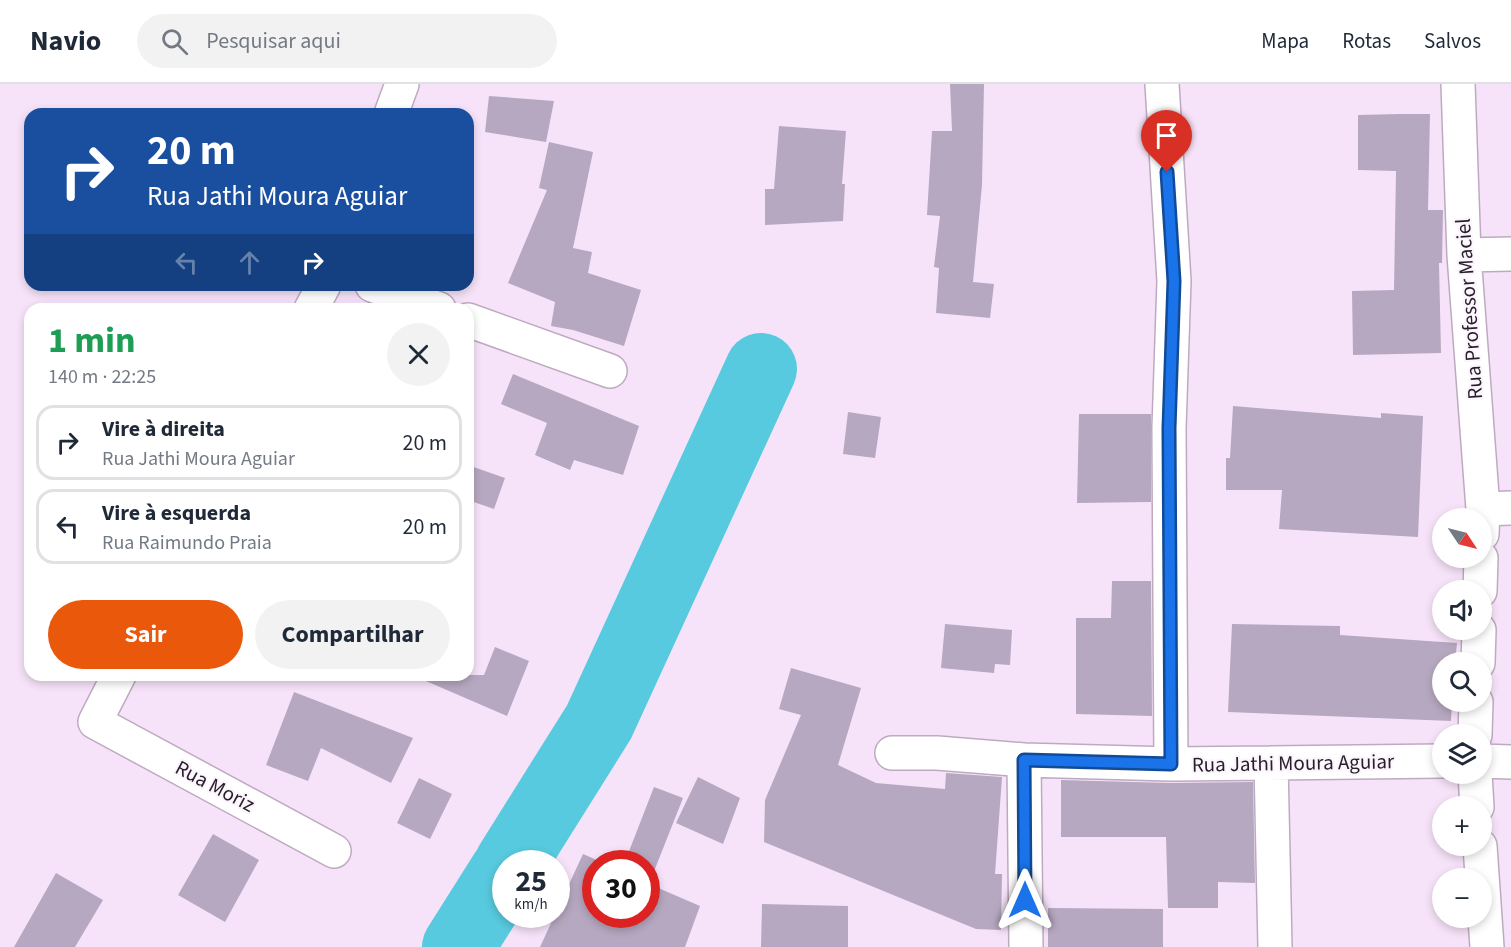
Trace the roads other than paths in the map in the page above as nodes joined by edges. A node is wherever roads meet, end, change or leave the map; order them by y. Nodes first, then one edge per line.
1 (402, 84) edge
2 (1162, 84) edge
3 (1458, 84) edge
4 (393, 108) edge
5 (1511, 254) edge
6 (1464, 255) junction
7 (389, 291) edge
8 (422, 303) edge
9 (474, 322) edge
10 (610, 371) dead end
11 (1491, 508) edge
12 (115, 681) edge
13 (892, 753) dead end
14 (1024, 760) junction
15 (1432, 761) edge
16 (1492, 761) edge
17 (1511, 762) edge
18 (1271, 763) junction
19 (1171, 764) junction
20 (334, 850) dead end
21 (1481, 856) edge
22 (1026, 947) edge
23 (1275, 947) edge
24 (1487, 947) edge

1 - 4 street
2 - 19 street
3 - 6 street, Rua Professor Maciel
5 - 6 street
6 - 11 street, Rua Professor Maciel
7 - 8 street
9 - 10 street
12 - 20 street, Rua Moriz
13 - 14 street, Rua Jathi Moura Aguiar
14 - 19 street, Rua Jathi Moura Aguiar
14 - 22 street
15 - 18 street, Rua Jathi Moura Aguiar
16 - 17 street
18 - 19 street, Rua Jathi Moura Aguiar
18 - 23 street
21 - 24 street

